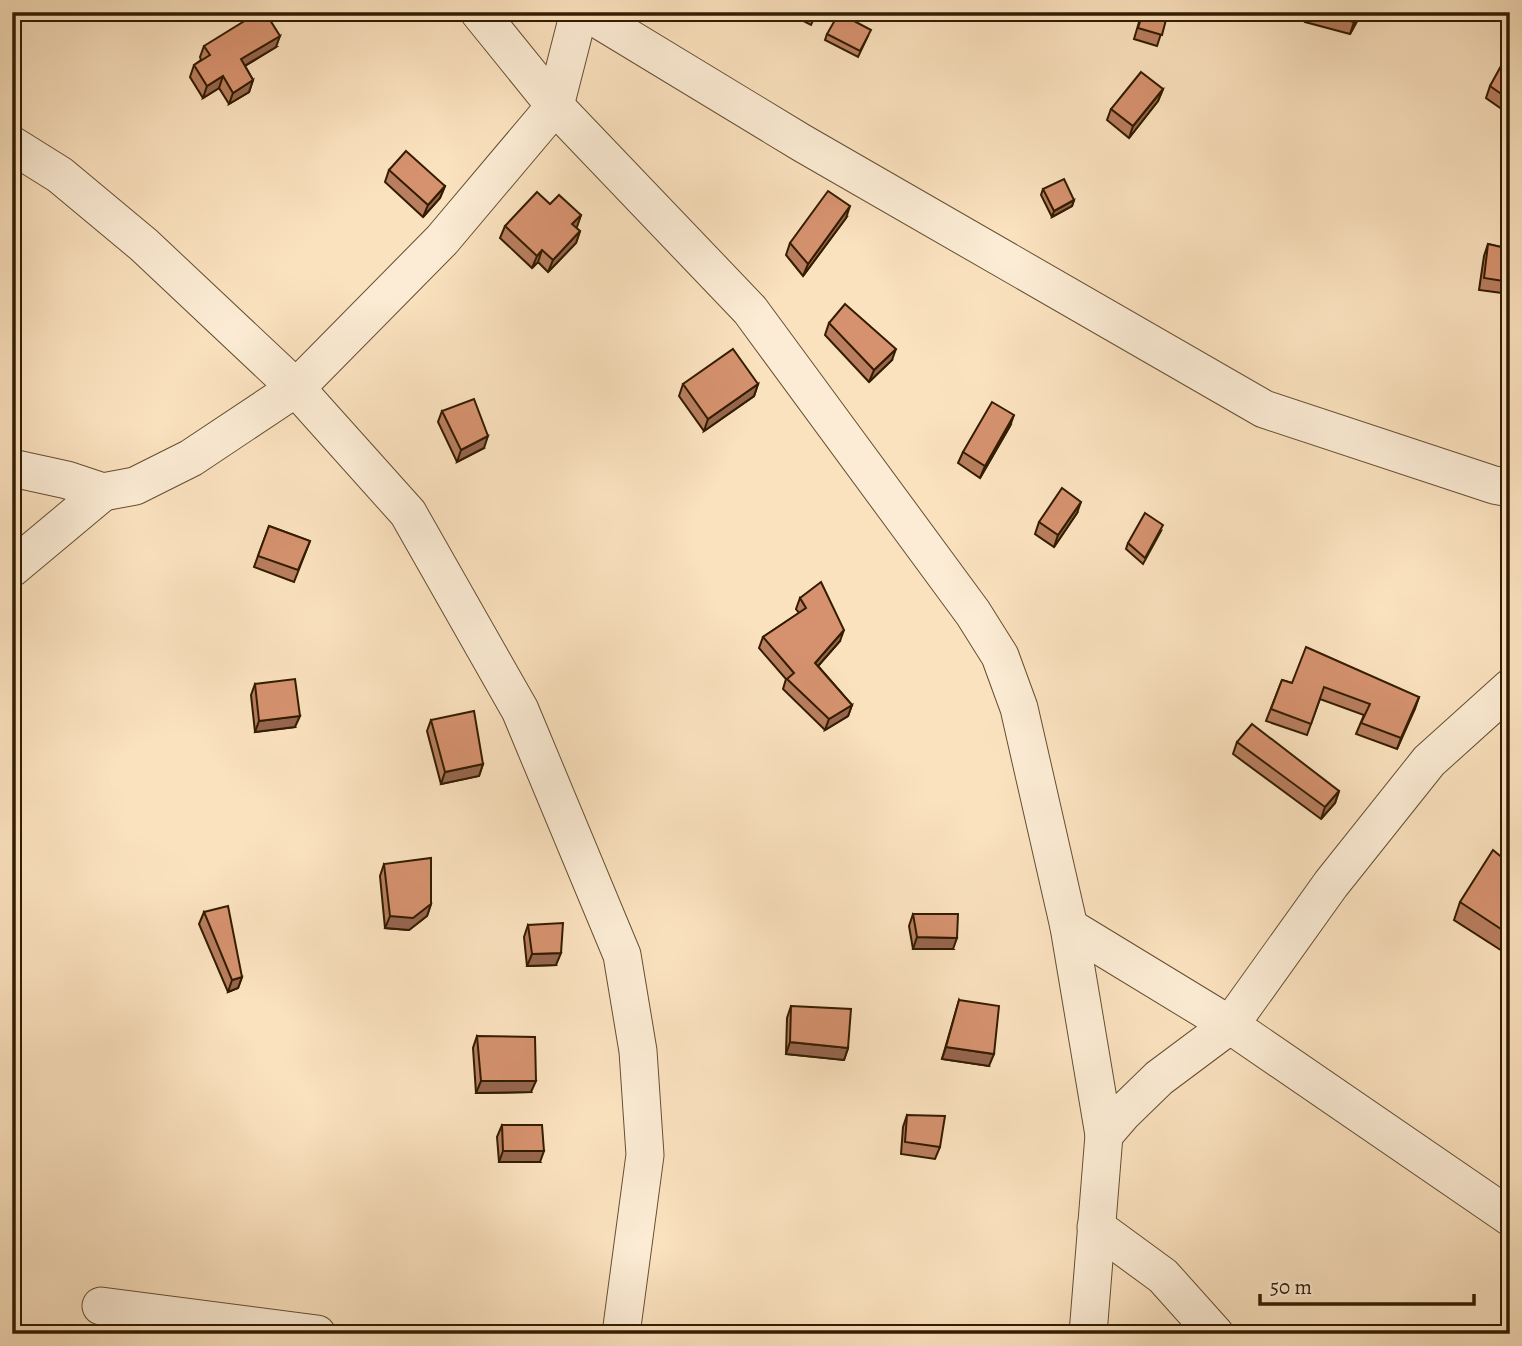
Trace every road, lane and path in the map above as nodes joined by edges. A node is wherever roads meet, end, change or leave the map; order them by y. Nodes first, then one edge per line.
1 (479, 12) edge
2 (579, 12) edge
3 (586, 12) edge
4 (555, 106) junction
5 (12, 145) edge
6 (296, 388) junction
7 (12, 468) edge
8 (1510, 488) edge
9 (103, 492) junction
10 (12, 568) edge
11 (1510, 688) edge
12 (1069, 927) junction
13 (1230, 1026) junction
14 (1104, 1135) junction
15 (1510, 1217) edge
16 (1097, 1227) junction
17 (102, 1306) dead end
18 (317, 1334) edge
19 (621, 1334) edge
20 (1088, 1334) edge
21 (1216, 1334) edge

1 - 4 street
2 - 4 street
3 - 8 street
4 - 6 street
4 - 12 street
5 - 6 street
6 - 9 street
6 - 19 street
7 - 9 street
9 - 10 street
11 - 13 street
12 - 13 street
12 - 14 street
13 - 14 street
13 - 15 street
14 - 16 street
16 - 20 street
16 - 21 street
17 - 18 street

